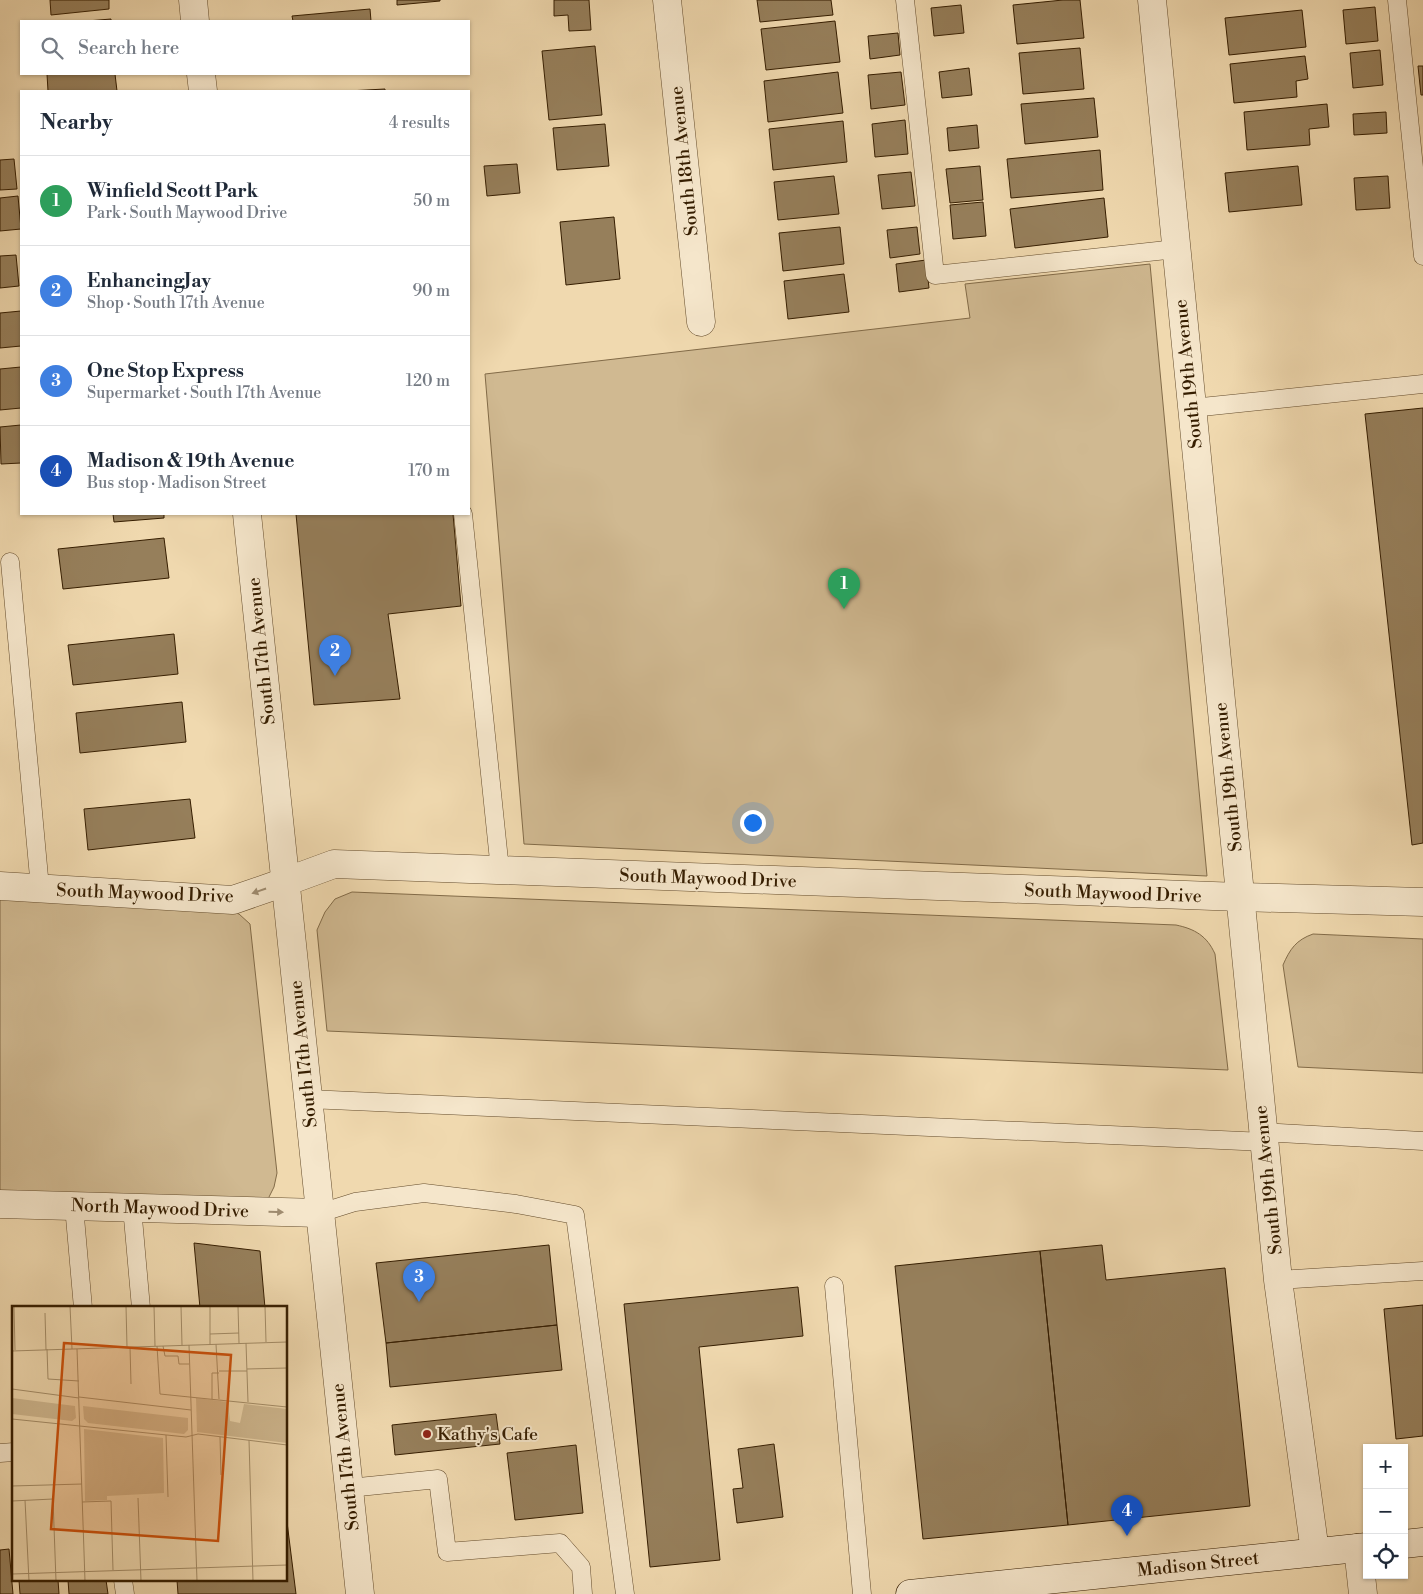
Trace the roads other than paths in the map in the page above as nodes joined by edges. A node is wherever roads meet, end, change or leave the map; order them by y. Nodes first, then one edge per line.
1 (193, 0) edge
2 (667, 0) edge
3 (905, 0) edge
4 (1152, 0) edge
5 (1397, 0) edge
6 (195, 20) edge
7 (201, 75) edge
8 (203, 90) edge
9 (1176, 249) junction
10 (1423, 256) edge
11 (701, 322) dead end
12 (1423, 384) edge
13 (1192, 408) junction
14 (247, 515) edge
15 (463, 515) edge
16 (10, 562) dead end
17 (500, 870) junction
18 (285, 882) junction
19 (0, 886) edge
20 (40, 888) junction
21 (1240, 897) junction
22 (1423, 902) edge
23 (308, 1100) junction
24 (1264, 1137) junction
25 (1423, 1141) edge
26 (0, 1204) edge
27 (74, 1206) junction
28 (132, 1207) junction
29 (320, 1213) junction
30 (1423, 1271) edge
31 (1278, 1280) junction
32 (834, 1286) dead end
33 (82, 1306) edge
34 (141, 1306) edge
35 (348, 1488) junction
36 (1423, 1542) edge
37 (1408, 1544) edge
38 (1363, 1548) edge
39 (1315, 1552) junction
40 (1363, 1579) edge
41 (360, 1594) edge
42 (583, 1594) edge
43 (626, 1594) edge
44 (862, 1594) edge
45 (910, 1594) edge
46 (1363, 1594) edge

1 - 6 street
2 - 11 street, South 18th Avenue
3 - 9 lane
4 - 9 street, South 19th Avenue
5 - 10 lane
7 - 8 street
9 - 13 street, South 19th Avenue
12 - 13 lane
13 - 21 street, South 19th Avenue
14 - 18 street, South 17th Avenue
15 - 17 lane
16 - 20 lane
17 - 18 street, South Maywood Drive
17 - 21 street, South Maywood Drive
18 -> 20 street, South Maywood Drive
18 - 23 street, South 17th Avenue
19 - 20 street, South Maywood Drive
21 - 22 street, South Maywood Drive
21 - 24 street, South 19th Avenue
23 - 24 lane
23 - 29 street, South 17th Avenue
24 - 25 lane
24 - 31 street, South 19th Avenue
26 - 27 street, North Maywood Drive
27 - 28 street, North Maywood Drive
27 - 33 lane
28 -> 29 street, North Maywood Drive
28 - 34 lane
29 - 35 street, South 17th Avenue
29 - 43 lane
30 - 31 lane
31 - 39 street, South 19th Avenue
32 - 44 lane
35 - 41 street, South 17th Avenue
35 - 42 lane
36 - 37 street
38 - 39 street, Madison Street
39 - 45 street, Madison Street
40 - 46 street

